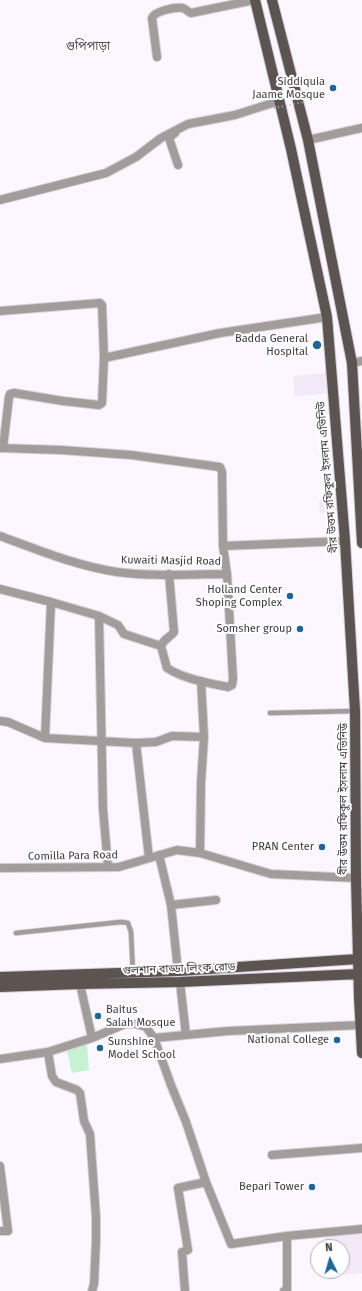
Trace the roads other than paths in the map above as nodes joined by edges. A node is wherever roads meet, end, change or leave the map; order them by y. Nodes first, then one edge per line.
1 (254, 0) edge
2 (274, 0) edge
3 (157, 57) dead end
4 (276, 105) junction
5 (188, 124) junction
6 (362, 128) edge
7 (308, 140) junction
8 (178, 165) dead end
9 (0, 200) edge
10 (0, 311) edge
11 (327, 318) junction
12 (104, 358) junction
13 (357, 362) edge
14 (1, 448) edge
15 (0, 536) edge
16 (362, 536) edge
17 (345, 541) junction
18 (362, 543) edge
19 (223, 546) junction
20 (169, 574) junction
21 (227, 574) junction
22 (0, 589) edge
23 (51, 602) junction
24 (99, 616) junction
25 (161, 646) junction
26 (201, 681) junction
27 (355, 711) junction
28 (270, 713) dead end
29 (0, 721) edge
30 (204, 737) junction
31 (45, 738) junction
32 (101, 742) junction
33 (136, 743) junction
34 (200, 853) junction
35 (160, 855) junction
36 (149, 858) junction
37 (108, 867) junction
38 (0, 868) edge
39 (356, 878) junction
40 (216, 900) dead end
41 (171, 905) junction
42 (16, 933) dead end
43 (358, 959) junction
44 (178, 971) junction
45 (133, 973) junction
46 (359, 974) junction
47 (0, 977) edge
48 (180, 982) junction
49 (80, 984) junction
50 (0, 987) edge
51 (360, 1025) junction
52 (186, 1035) junction
53 (92, 1038) junction
54 (154, 1038) junction
55 (48, 1052) junction
56 (362, 1053) edge
57 (0, 1059) edge
58 (362, 1148) edge
59 (272, 1155) dead end
60 (0, 1166) edge
61 (206, 1182) junction
62 (362, 1229) edge
63 (0, 1231) edge
64 (287, 1236) junction
65 (92, 1291) edge
66 (185, 1291) edge
67 (284, 1291) edge

1 - 3 street
1 - 4 main road, বীর উত্তম রফিকুল ইসলাম এভিনিউ
2 - 7 main road
4 - 5 street
4 - 11 main road, বীর উত্তম রফিকুল ইসলাম এভিনিউ
5 - 8 street
5 - 9 street
6 - 7 street
7 - 13 main road
10 - 12 street
11 - 12 street
11 - 17 main road, বীর উত্তম রফিকুল ইসলাম এভিনিউ
12 - 14 street
13 - 16 main road
14 - 19 street
15 - 20 street, Kuwaiti Masjid Road
16 - 18 main road
17 - 19 street
17 - 27 main road, বীর উত্তম রফিকুল ইসলাম এভিনিউ
19 - 21 street
20 - 21 street, Kuwaiti Masjid Road
20 - 25 street
21 - 26 street
22 - 23 street
23 - 24 street
23 - 31 street
24 - 25 street
24 - 32 street
25 - 26 street
26 - 30 street
27 - 28 lane
27 - 39 main road, বীর উত্তম রফিকুল ইসলাম এভিনিউ
29 - 31 street
30 - 33 street
30 - 34 street
31 - 32 street
32 - 33 street
32 - 37 street
33 - 36 street
34 - 35 street, Comilla Para Road
34 - 39 street, Comilla Para Road
35 - 36 street, Comilla Para Road
35 - 41 street
36 - 37 street, Comilla Para Road
37 - 38 street, Comilla Para Road
39 - 43 main road, বীর উত্তম রফিকুল ইসলাম এভিনিউ
40 - 41 street
41 - 44 street
42 - 45 lane
43 - 44 main road, গুলশান বাড্ডা লিংক রোড
43 - 46 main road, বীর উত্তম রফিকুল ইসলাম এভিনিউ
44 - 45 main road, গুলশান বাড্ডা লিংক রোড
45 - 47 main road, গুলশান বাড্ডা লিংক রোড
46 - 48 main road, গুলশান বাড্ডা লিংক রোড
46 - 51 main road, বীর উত্তম রফিকুল ইসলাম এভিনিউ
48 - 49 main road, গুলশান বাড্ডা লিংক রোড
48 - 52 street
49 - 50 main road, গুলশান বাড্ডা লিংক রোড
49 - 53 street
51 - 52 street
51 - 56 main road, বীর উত্তম রফিকুল ইসলাম এভিনিউ
52 - 54 street
53 - 54 street
53 - 55 street
54 - 61 street
55 - 57 street
55 - 65 street
58 - 59 street
60 - 63 street
61 - 64 street
61 - 66 street
62 - 64 street
64 - 67 street

